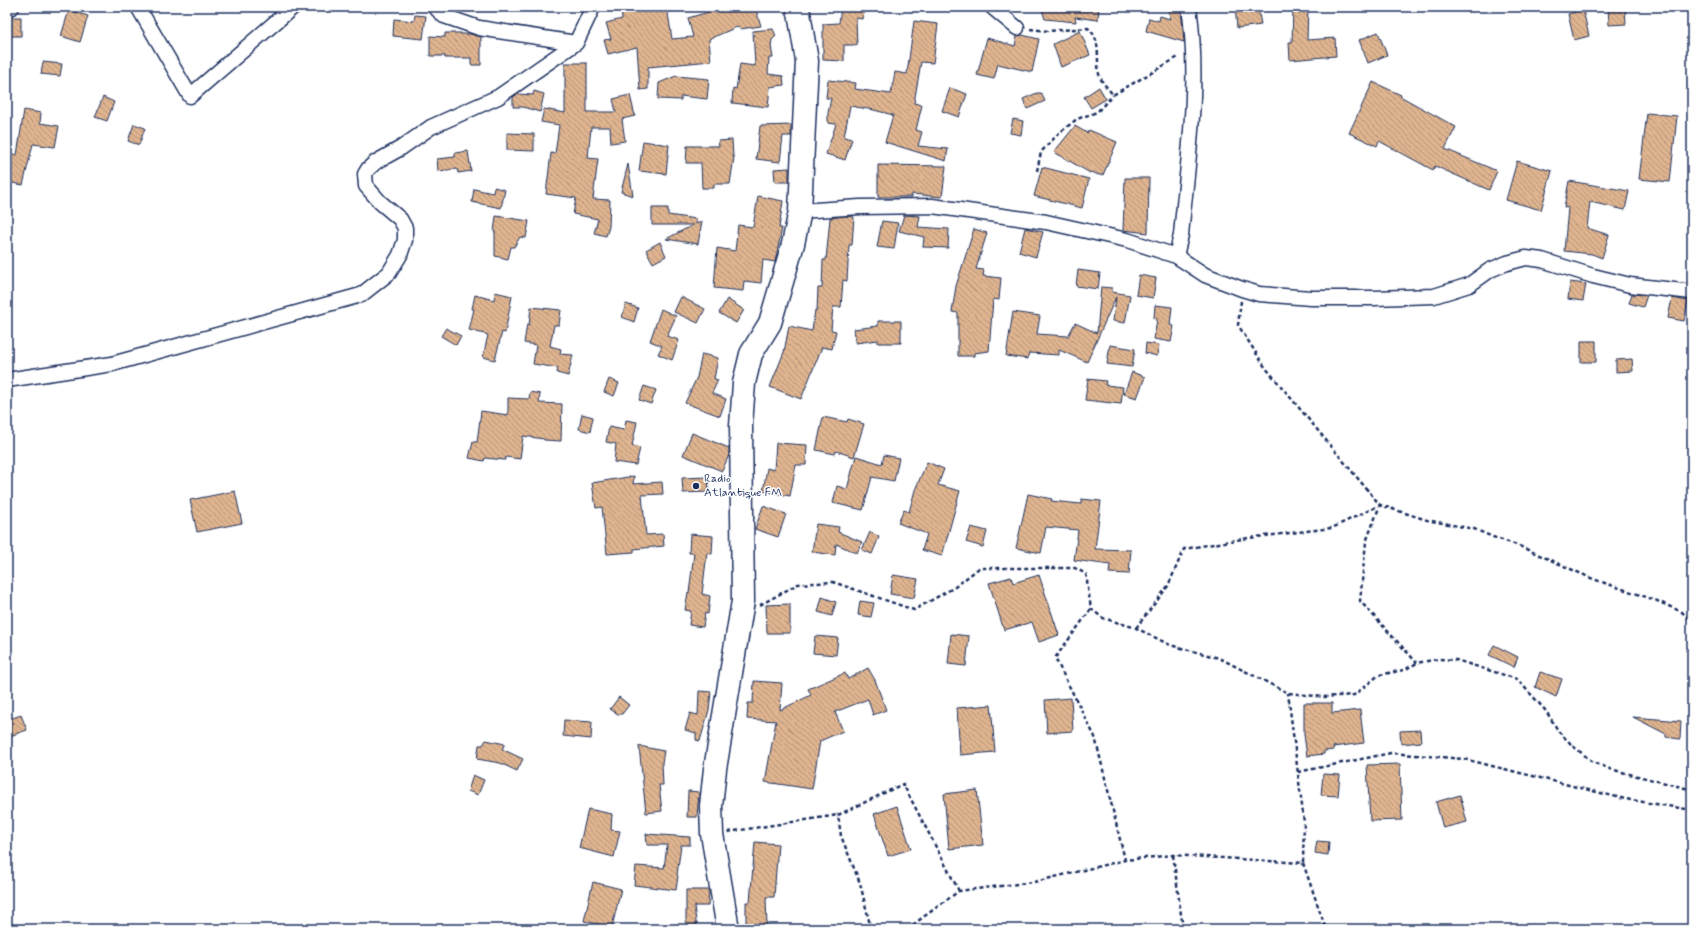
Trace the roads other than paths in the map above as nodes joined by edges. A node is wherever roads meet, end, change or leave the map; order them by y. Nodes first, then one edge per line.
1 (12, 7) edge
2 (138, 7) edge
3 (293, 7) edge
4 (436, 7) edge
5 (593, 7) edge
6 (796, 7) edge
7 (992, 7) edge
8 (1189, 7) edge
9 (7, 8) edge
10 (1017, 28) road end
11 (576, 43) junction
12 (800, 210) junction
13 (1176, 256) junction
14 (1692, 292) edge
15 (7, 380) edge
16 (728, 929) edge

1 - 9 street
2 - 3 street
4 - 11 street
5 - 11 street
6 - 12 main road
7 - 10 street
8 - 13 street
11 - 15 street
12 - 13 street
12 - 16 main road
13 - 14 street

